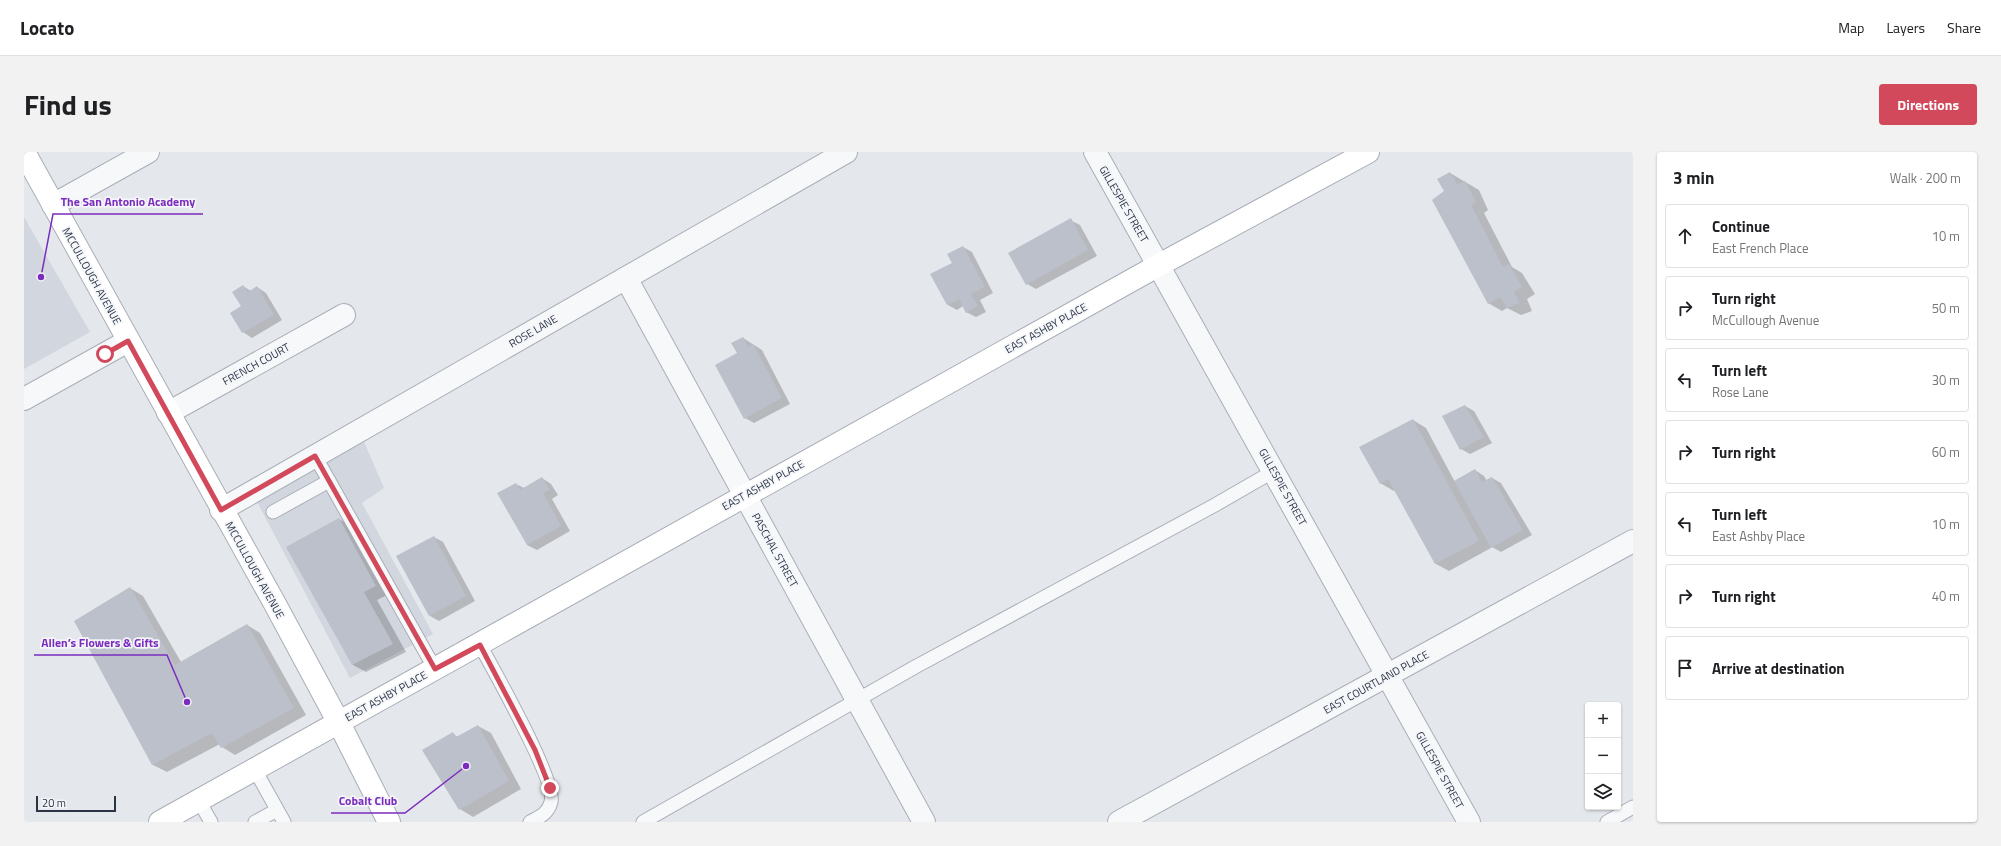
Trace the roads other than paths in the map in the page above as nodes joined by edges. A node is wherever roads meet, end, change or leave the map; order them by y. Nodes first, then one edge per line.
1 (24, 152) edge
2 (148, 152) edge
3 (846, 152) edge
4 (1095, 152) edge
5 (1368, 152) edge
6 (53, 205) junction
7 (1159, 264) junction
8 (626, 278) junction
9 (344, 315) dead end
10 (128, 341) junction
11 (24, 399) edge
12 (168, 413) junction
13 (315, 456) junction
14 (1274, 471) junction
15 (329, 481) junction
16 (746, 495) junction
17 (221, 510) junction
18 (273, 512) dead end
19 (1633, 541) edge
20 (480, 645) junction
21 (435, 669) junction
22 (1388, 676) junction
23 (857, 700) junction
24 (339, 723) junction
25 (255, 770) junction
26 (199, 801) junction
27 (1633, 807) edge
28 (277, 810) junction
29 (160, 822) edge
30 (211, 822) edge
31 (255, 822) edge
32 (284, 822) edge
33 (390, 822) edge
34 (530, 822) edge
35 (643, 822) edge
36 (924, 822) edge
37 (1119, 822) edge
38 (1469, 822) edge
39 (1607, 822) edge

1 - 6 main road, MCCULLOUGH AVENUE
2 - 6 street
3 - 8 street, ROSE LANE
4 - 7 street, GILLESPIE STREET
5 - 7 main road, EAST ASHBY PLACE
6 - 10 main road, MCCULLOUGH AVENUE
7 - 14 street, GILLESPIE STREET
7 - 16 main road, EAST ASHBY PLACE
8 - 13 street, ROSE LANE
8 - 16 street, PASCHAL STREET
9 - 12 street, FRENCH COURT
10 - 11 street
10 - 12 main road, MCCULLOUGH AVENUE
12 - 17 main road, MCCULLOUGH AVENUE
13 - 15 lane
13 - 17 street, ROSE LANE
14 - 22 street, GILLESPIE STREET
14 - 23 lane
15 - 18 lane
15 - 21 lane
16 - 20 main road, EAST ASHBY PLACE
16 - 23 street, PASCHAL STREET
17 - 24 main road, MCCULLOUGH AVENUE
19 - 22 street, EAST COURTLAND PLACE
20 - 21 main road, EAST ASHBY PLACE
20 - 34 lane
21 - 24 main road, EAST ASHBY PLACE
22 - 37 street, EAST COURTLAND PLACE
22 - 38 street, GILLESPIE STREET
23 - 35 lane
23 - 36 street, PASCHAL STREET
24 - 25 main road, EAST ASHBY PLACE
24 - 33 main road, MCCULLOUGH AVENUE
25 - 26 main road, EAST ASHBY PLACE
25 - 28 lane
26 - 29 main road, EAST ASHBY PLACE
26 - 30 lane
27 - 39 lane
28 - 31 lane
28 - 32 lane

